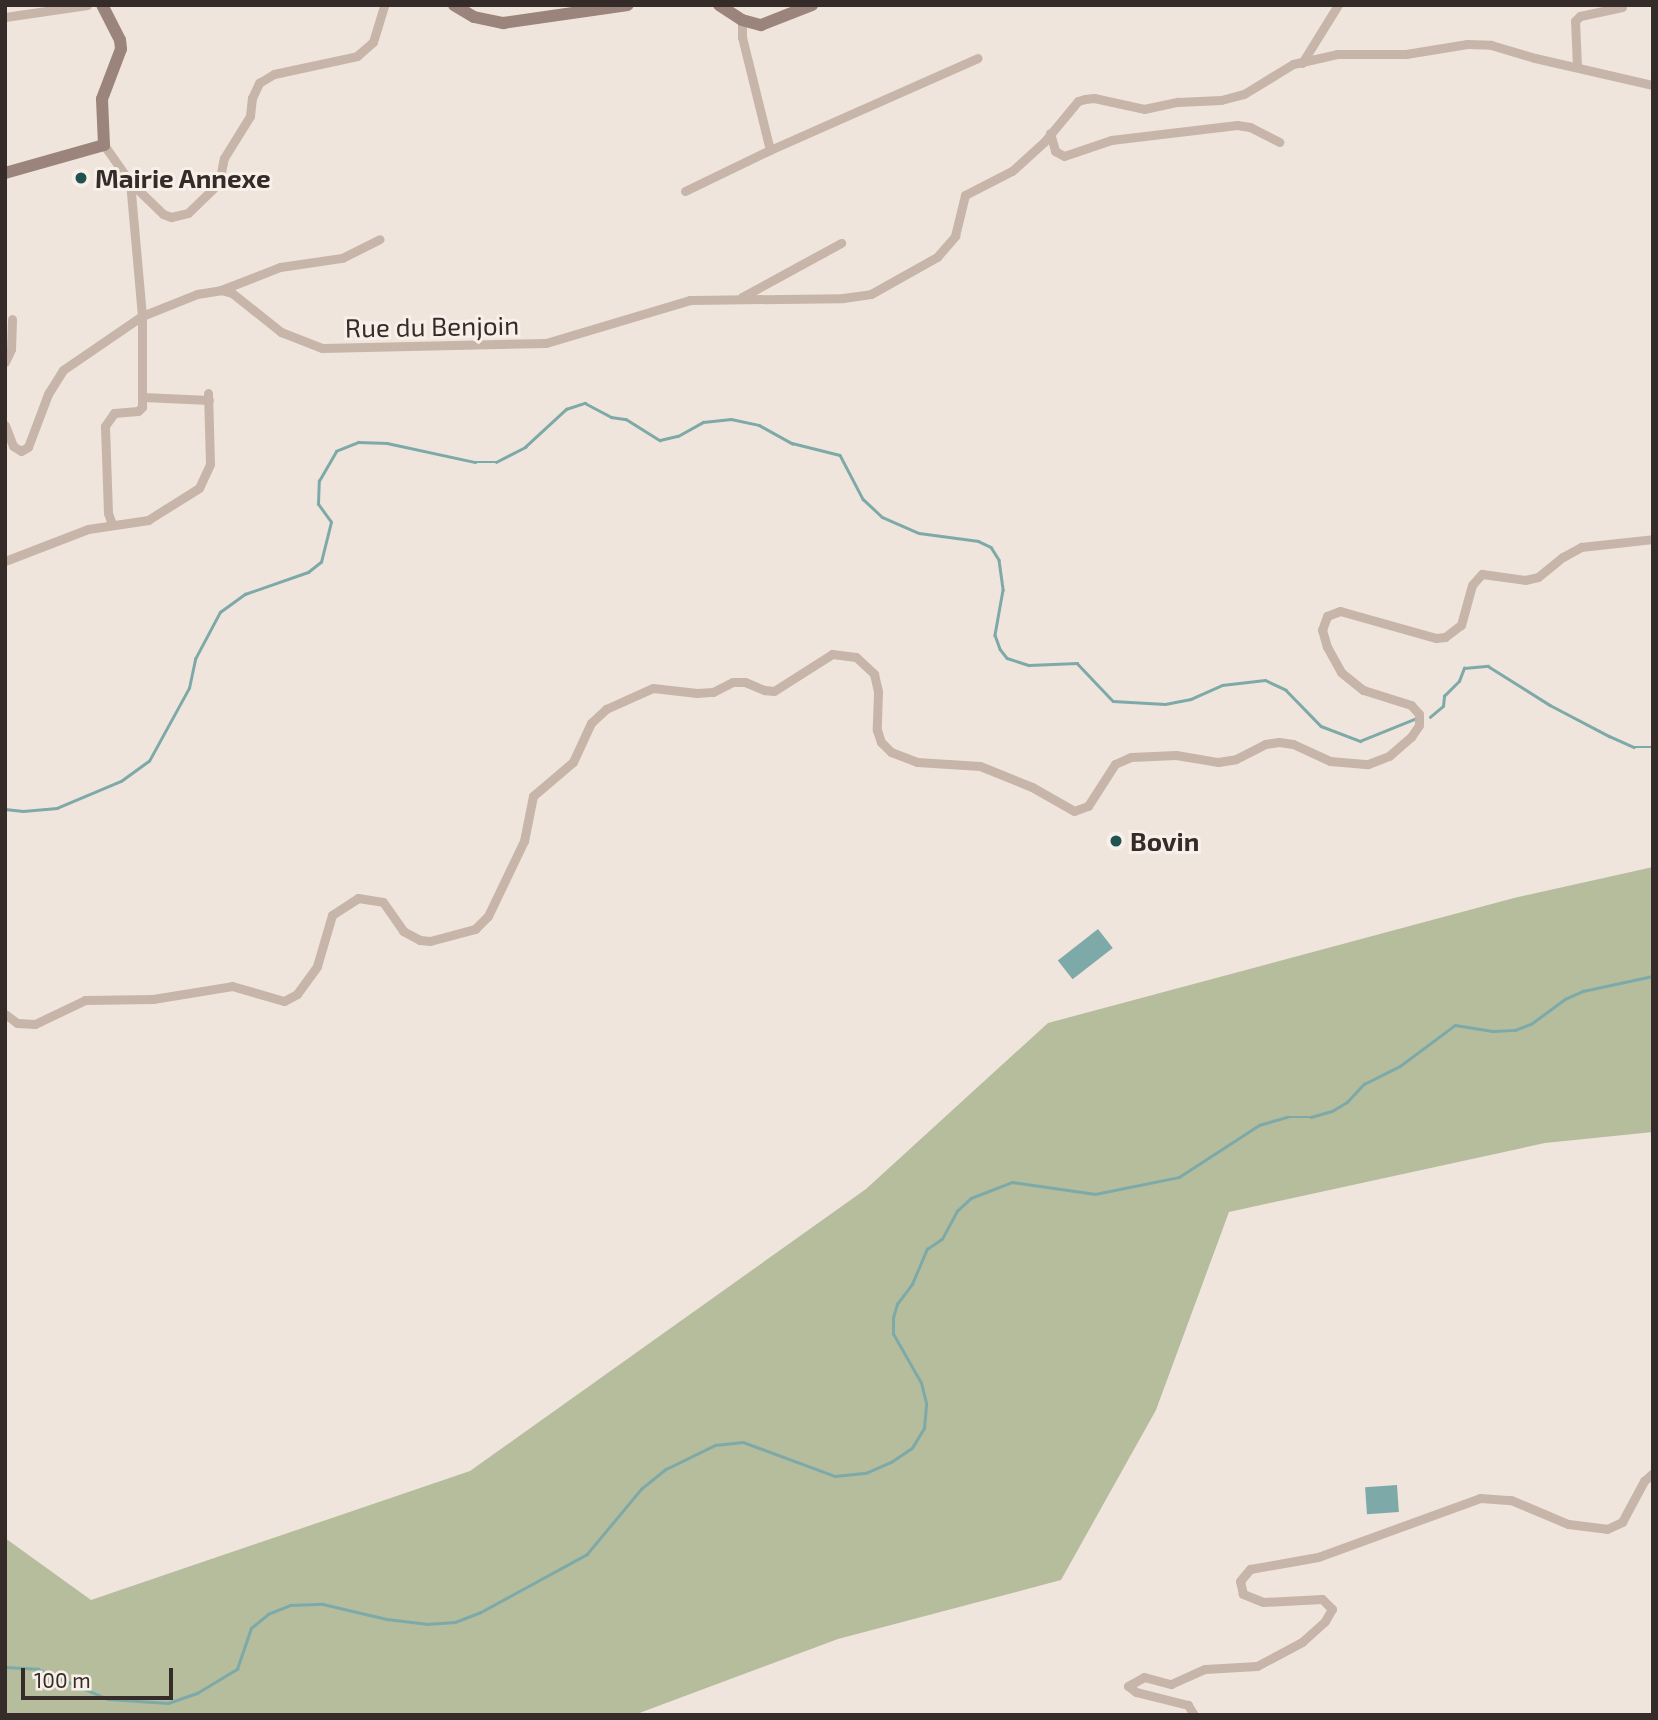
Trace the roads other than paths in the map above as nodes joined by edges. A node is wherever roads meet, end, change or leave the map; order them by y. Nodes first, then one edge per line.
1 (87, 5) edge
2 (102, 5) edge
3 (384, 5) edge
4 (454, 5) edge
5 (628, 5) edge
6 (719, 5) edge
7 (812, 5) edge
8 (1338, 5) edge
9 (1622, 8) dead end
10 (5, 17) edge
11 (742, 20) junction
12 (978, 58) dead end
13 (1302, 64) junction
14 (1577, 66) junction
15 (1653, 85) edge
16 (1050, 133) junction
17 (1279, 142) dead end
18 (104, 145) junction
19 (770, 150) junction
20 (5, 173) edge
21 (130, 182) junction
22 (685, 191) dead end
23 (380, 240) dead end
24 (841, 243) dead end
25 (220, 290) junction
26 (740, 298) junction
27 (142, 316) junction
28 (12, 319) dead end
29 (5, 362) edge
30 (143, 397) junction
31 (5, 425) edge
32 (112, 524) junction
33 (1653, 539) edge
34 (5, 561) edge
35 (5, 1014) edge
36 (1653, 1473) edge
37 (1194, 1715) edge

1 - 10 street
2 - 18 street
3 - 21 street
4 - 5 street
6 - 11 street
7 - 11 street
8 - 13 street
9 - 14 street
11 - 19 street
12 - 19 street
13 - 14 street, Rue du Benjoin
13 - 16 street, Rue du Benjoin
14 - 15 street, Rue du Benjoin
16 - 17 street
16 - 26 street, Rue du Benjoin
18 - 20 street
18 - 21 street
19 - 22 street
21 - 27 street
23 - 25 street
24 - 26 street, Rue du Benjoin
25 - 26 street, Rue du Benjoin
25 - 27 street
27 - 30 street
27 - 31 street
28 - 29 street
30 - 32 street
30 - 32 street
32 - 34 street
33 - 35 street
36 - 37 street

